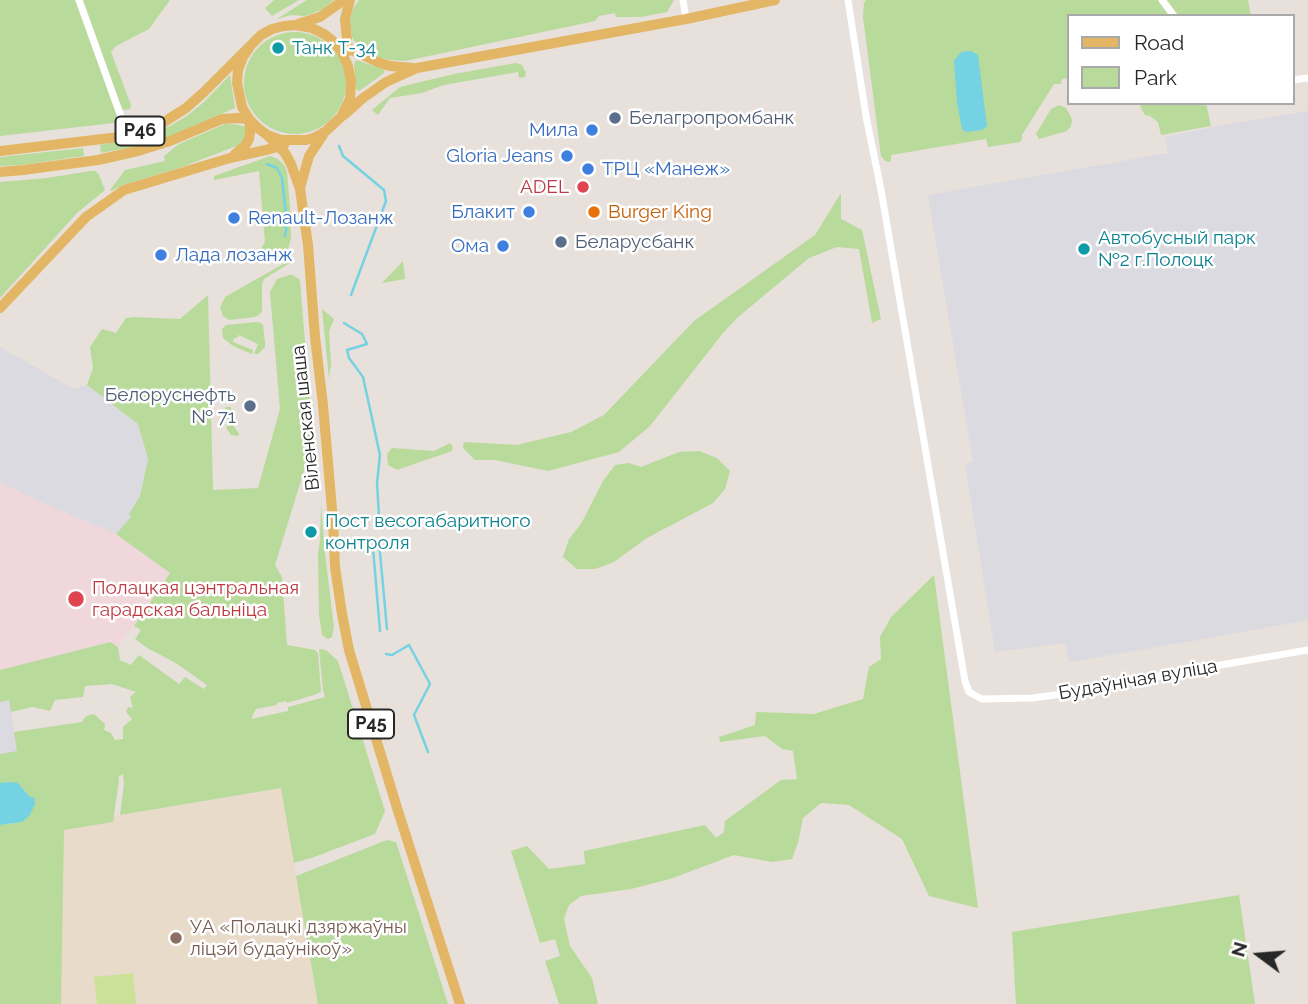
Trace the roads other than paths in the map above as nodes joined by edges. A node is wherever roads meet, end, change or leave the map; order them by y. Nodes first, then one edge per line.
1 (79, 0) edge
2 (344, 0) edge
3 (351, 0) edge
4 (683, 0) edge
5 (775, 0) edge
6 (848, 0) edge
7 (686, 19) junction
8 (296, 25) junction
9 (333, 41) junction
10 (251, 45) junction
11 (348, 48) junction
12 (348, 66) junction
13 (417, 68) junction
14 (341, 117) junction
15 (249, 119) junction
16 (326, 131) junction
17 (267, 135) junction
18 (128, 136) junction
19 (294, 141) junction
20 (279, 146) junction
21 (0, 151) edge
22 (230, 158) junction
23 (0, 172) edge
24 (299, 189) junction
25 (0, 308) edge
26 (1308, 650) edge
27 (460, 1004) edge

1 - 18 street
2 - 8 main road
3 - 11 main road
4 - 7 street
5 - 7 main road
6 - 26 street, Будаўнічая вуліца
7 - 13 main road
8 - 9 main road
8 - 10 main road, Р46
9 - 11 main road
9 - 12 main road
10 - 15 main road
10 - 18 main road, Р46
11 - 12 main road
11 - 13 main road
12 - 14 main road
13 - 14 main road
14 - 16 main road
15 - 17 main road
15 - 22 main road
15 - 23 main road, Р46
16 - 19 main road
16 - 24 main road, Р45
17 - 19 main road
17 - 20 main road, Р45
18 - 21 main road, Р46
19 - 20 main road
20 - 22 main road
20 - 24 main road, Р45
22 - 25 main road
24 - 27 main road, Віленская шаша / Р45

